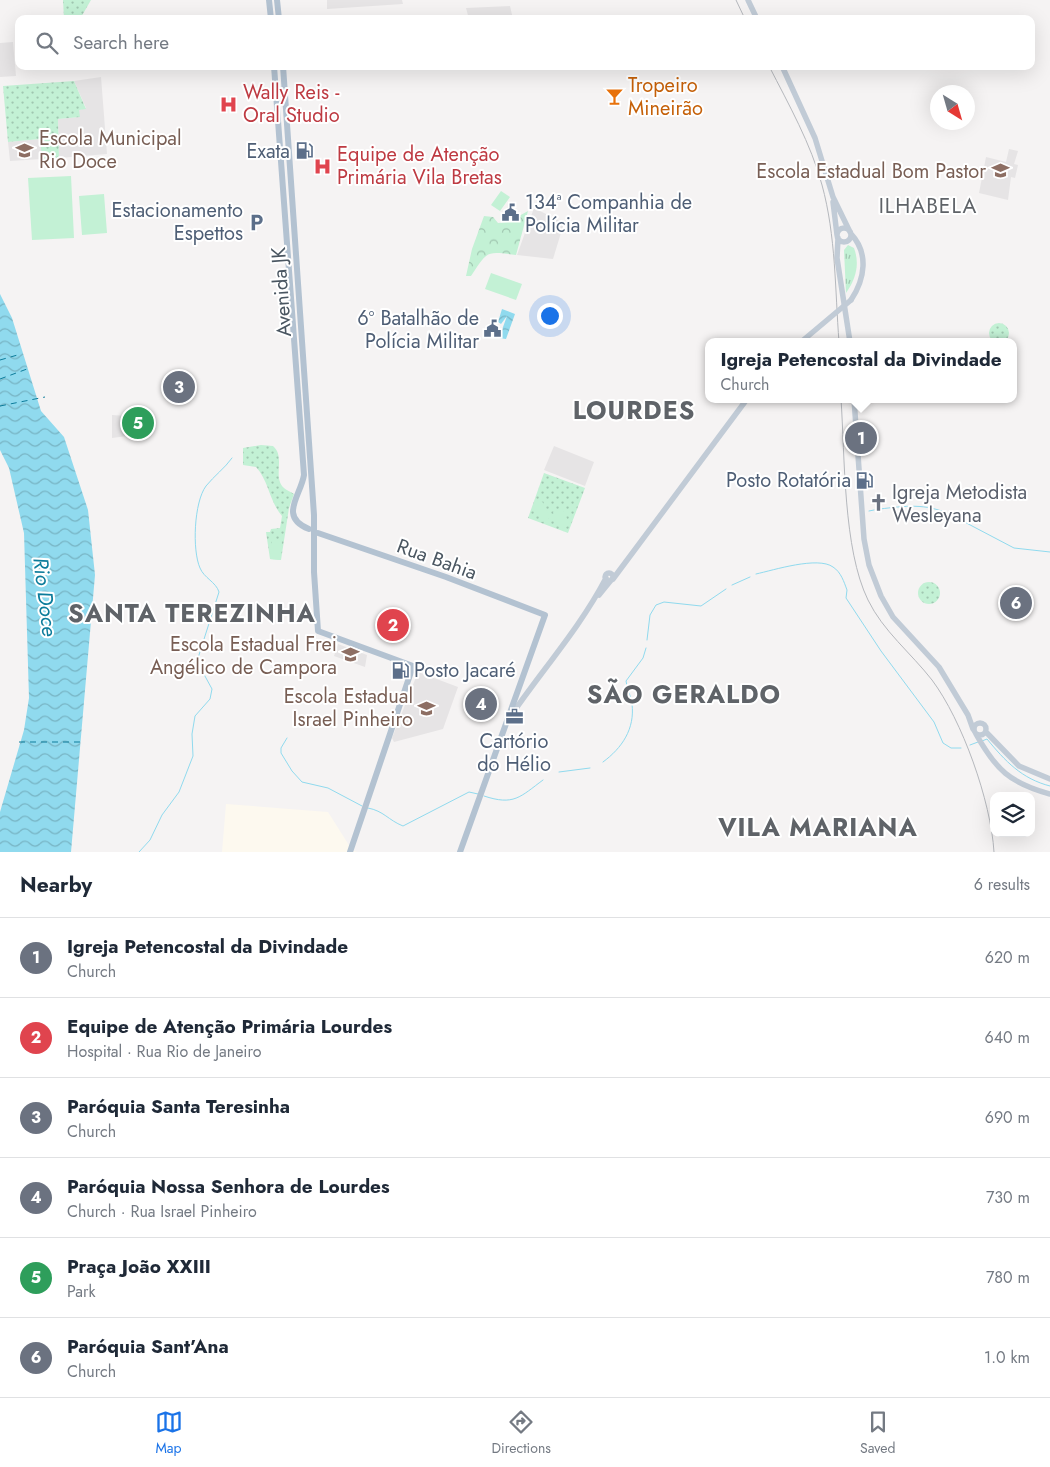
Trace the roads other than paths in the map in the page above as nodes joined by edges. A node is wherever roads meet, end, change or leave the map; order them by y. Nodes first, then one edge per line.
1 (269, 0) edge
2 (277, 0) edge
3 (748, 0) edge
4 (270, 15) edge
5 (279, 15) edge
6 (755, 15) edge
7 (274, 70) edge
8 (283, 70) edge
9 (784, 70) edge
10 (833, 197) junction
11 (851, 233) junction
12 (837, 237) junction
13 (846, 242) junction
14 (862, 254) junction
15 (838, 258) junction
16 (806, 338) edge
17 (849, 338) edge
18 (744, 403) edge
19 (854, 403) edge
20 (309, 529) dead end
21 (318, 533) dead end
22 (523, 689) junction
23 (976, 729) junction
24 (986, 732) junction
25 (1050, 778) edge
26 (1050, 794) edge
27 (350, 852) edge
28 (460, 852) edge

1 - 4 main road
2 - 5 main road
3 - 6 main road
7 - 20 main road, Avenida JK
8 - 27 main road, Avenida JK
9 - 10 main road
10 - 11 main road
10 - 12 main road
11 - 12 main road
11 - 13 main road
11 - 14 main road
12 - 13 main road
12 - 15 main road
13 - 14 main road
13 - 15 main road
14 - 16 main road, bridge
15 - 17 main road
18 - 22 main road
19 - 23 main road
21 - 22 main road, Rua Bahia
22 - 28 main road
23 - 24 main road
23 - 24 main road
23 - 26 main road
24 - 25 main road

